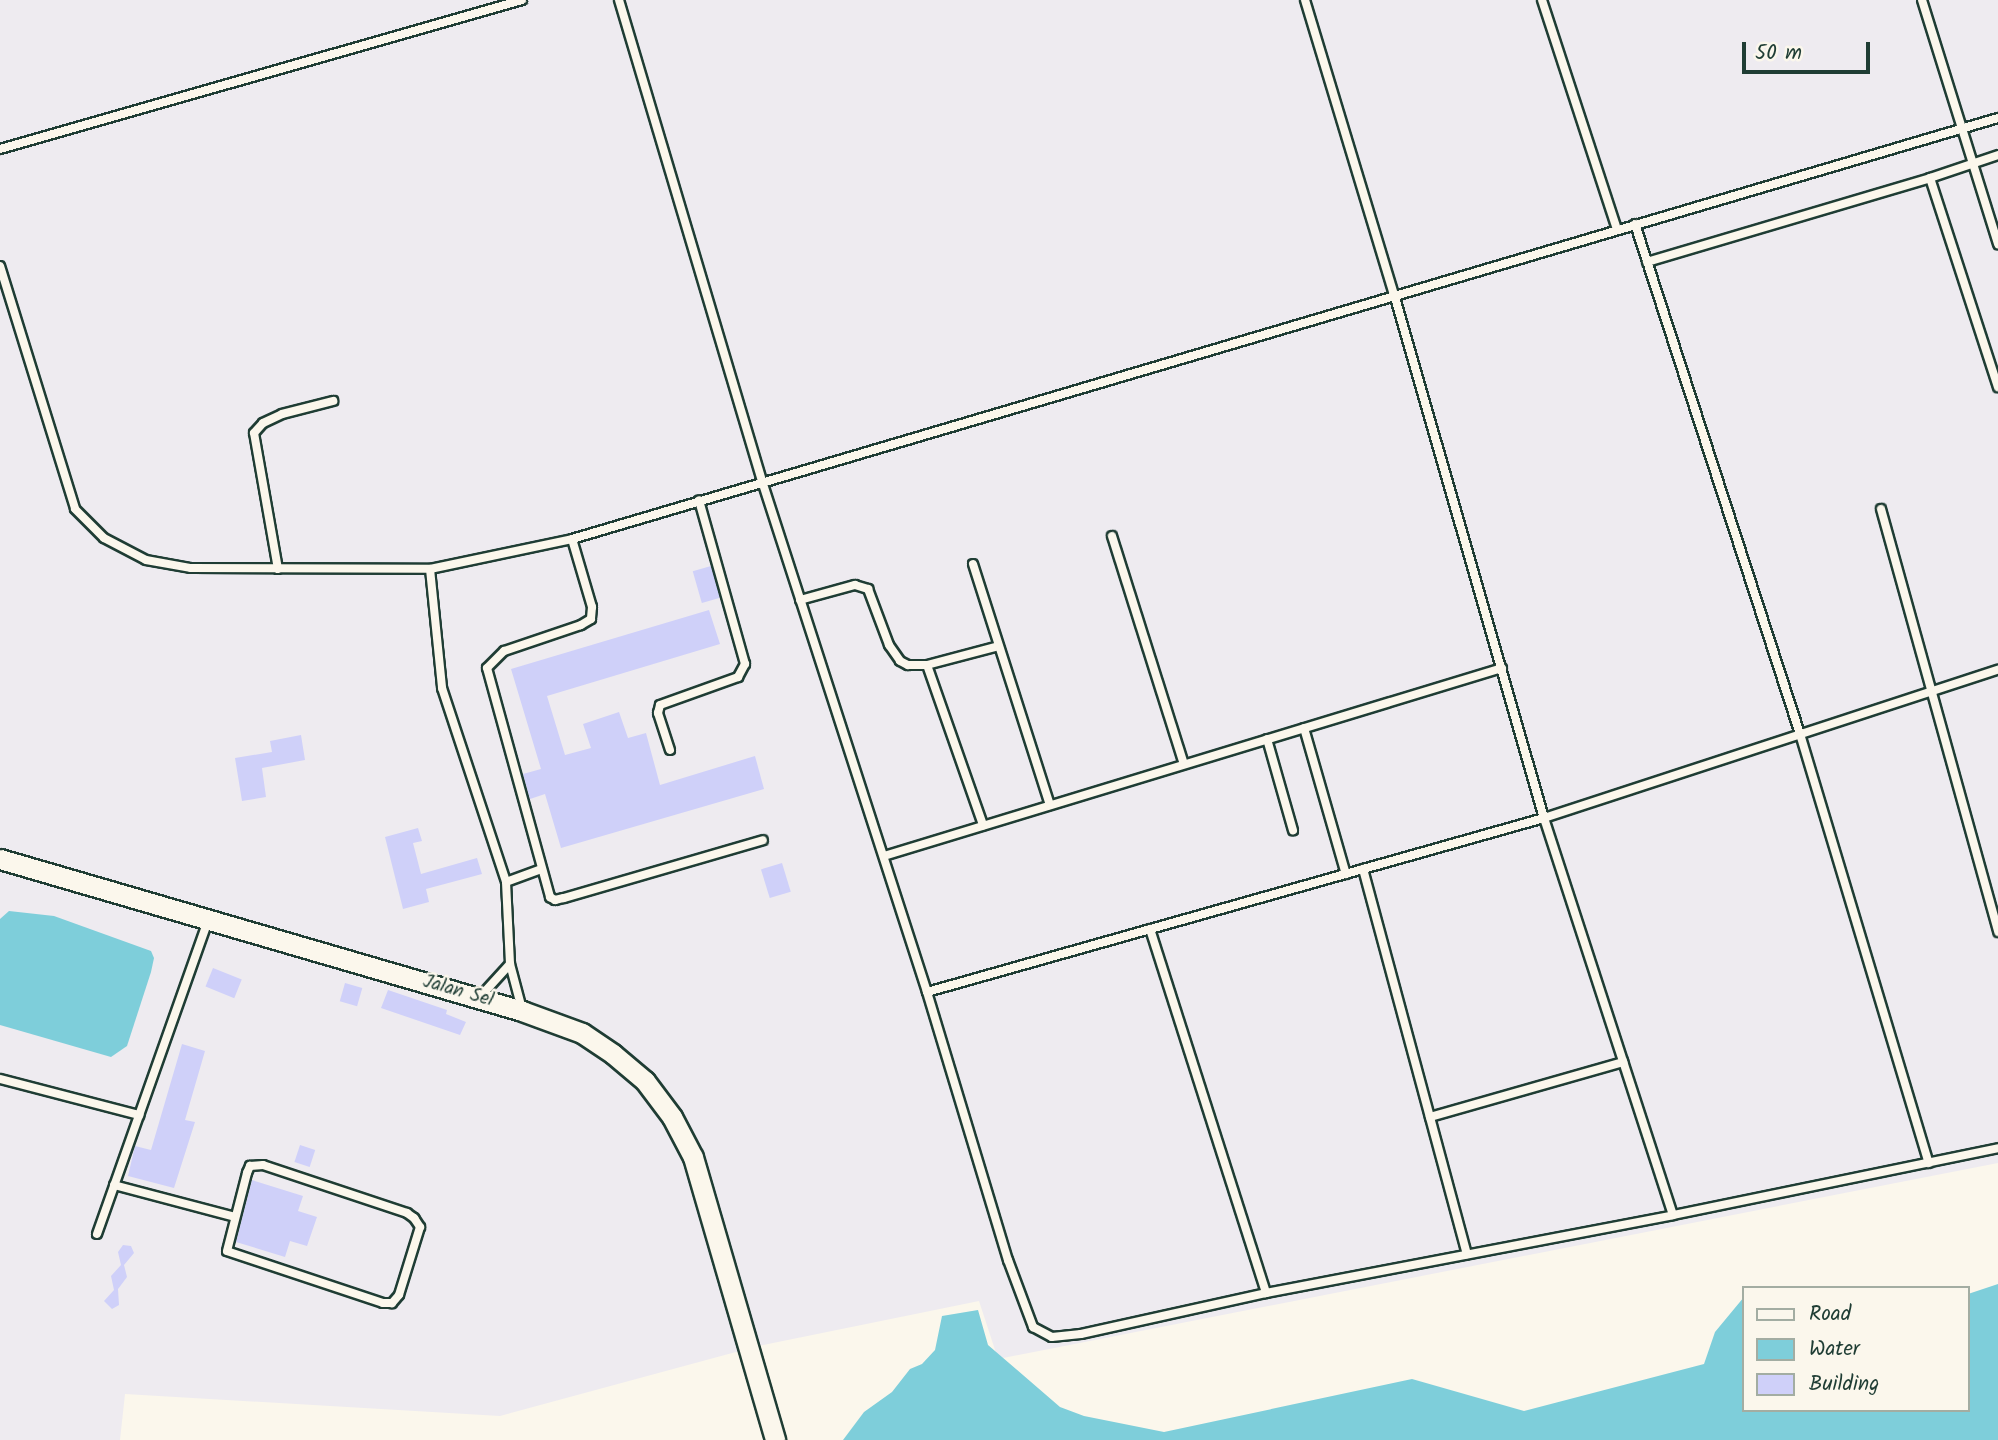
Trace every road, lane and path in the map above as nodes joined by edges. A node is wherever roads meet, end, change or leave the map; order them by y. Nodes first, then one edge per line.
1 (522, 0) edge
2 (619, 0) edge
3 (1305, 0) edge
4 (1542, 0) edge
5 (1922, 0) edge
6 (1998, 118) edge
7 (1960, 129) junction
8 (0, 149) edge
9 (1998, 155) edge
10 (1972, 162) junction
11 (1930, 178) junction
12 (1635, 224) junction
13 (1617, 230) junction
14 (1998, 244) edge
15 (1647, 262) junction
16 (0, 266) edge
17 (1394, 294) junction
18 (1998, 387) edge
19 (333, 401) dead end
20 (762, 481) junction
21 (699, 500) junction
22 (1881, 509) dead end
23 (1112, 536) dead end
24 (572, 539) junction
25 (973, 564) dead end
26 (278, 569) junction
27 (430, 569) junction
28 (800, 600) junction
29 (999, 646) junction
30 (927, 665) junction
31 (1502, 668) junction
32 (1998, 670) edge
33 (1932, 691) junction
34 (1304, 728) junction
35 (1800, 734) junction
36 (1267, 739) junction
37 (670, 750) dead end
38 (1184, 764) junction
39 (1050, 805) junction
40 (1544, 818) junction
41 (983, 825) junction
42 (1293, 830) dead end
43 (763, 840) dead end
44 (884, 856) junction
45 (0, 859) edge
46 (541, 869) junction
47 (1363, 869) junction
48 (1346, 874) junction
49 (506, 882) junction
50 (208, 921) junction
51 (1150, 929) junction
52 (1998, 932) edge
53 (510, 964) junction
54 (927, 992) junction
55 (478, 998) junction
56 (522, 1011) junction
57 (1623, 1062) junction
58 (0, 1079) edge
59 (139, 1115) junction
60 (1430, 1117) junction
61 (1998, 1148) edge
62 (1929, 1163) junction
63 (114, 1185) junction
64 (1673, 1216) junction
65 (235, 1217) junction
66 (97, 1234) dead end
67 (1466, 1254) junction
68 (1266, 1293) junction
69 (775, 1440) edge

1 - 8 lane
2 - 20 lane
3 - 17 lane
4 - 13 lane
5 - 7 lane
6 - 7 lane
7 - 10 lane
7 - 12 lane
9 - 10 lane
10 - 11 lane
10 - 14 lane
11 - 15 lane
11 - 18 lane
12 - 13 lane
12 - 15 lane
13 - 17 lane
15 - 35 lane
16 - 26 lane
17 - 20 lane
17 - 31 lane
19 - 26 lane
20 - 21 lane
20 - 28 lane
21 - 24 lane
21 - 37 lane
22 - 33 lane
23 - 38 lane
24 - 27 lane
24 - 46 lane
25 - 29 lane
26 - 27 lane
27 - 49 lane
28 - 30 lane
28 - 44 lane
29 - 30 lane
29 - 39 lane
30 - 41 lane
31 - 34 lane
31 - 40 lane
32 - 33 lane
33 - 35 lane
33 - 52 lane
34 - 36 lane
34 - 48 lane
35 - 40 lane
35 - 62 lane
36 - 38 lane
36 - 42 lane
38 - 39 lane
39 - 41 lane
40 - 47 lane
40 - 57 lane
41 - 44 lane
43 - 46 lane
44 - 54 lane
45 - 50 street, Jalan Sel
46 - 49 lane
47 - 48 lane
47 - 60 lane
48 - 51 lane
49 - 53 lane
50 - 55 street, Jalan Sel
50 - 59 lane
51 - 54 lane
51 - 68 lane
53 - 55 lane
53 - 56 lane
54 - 68 lane
55 - 56 street, Jalan Sel
56 - 69 street, Jalan Sel
57 - 60 lane
57 - 64 lane
58 - 59 lane
59 - 63 lane
60 - 67 lane
61 - 62 lane
62 - 64 lane
63 - 65 lane
63 - 66 lane
64 - 67 lane
65 - 65 lane
67 - 68 lane

